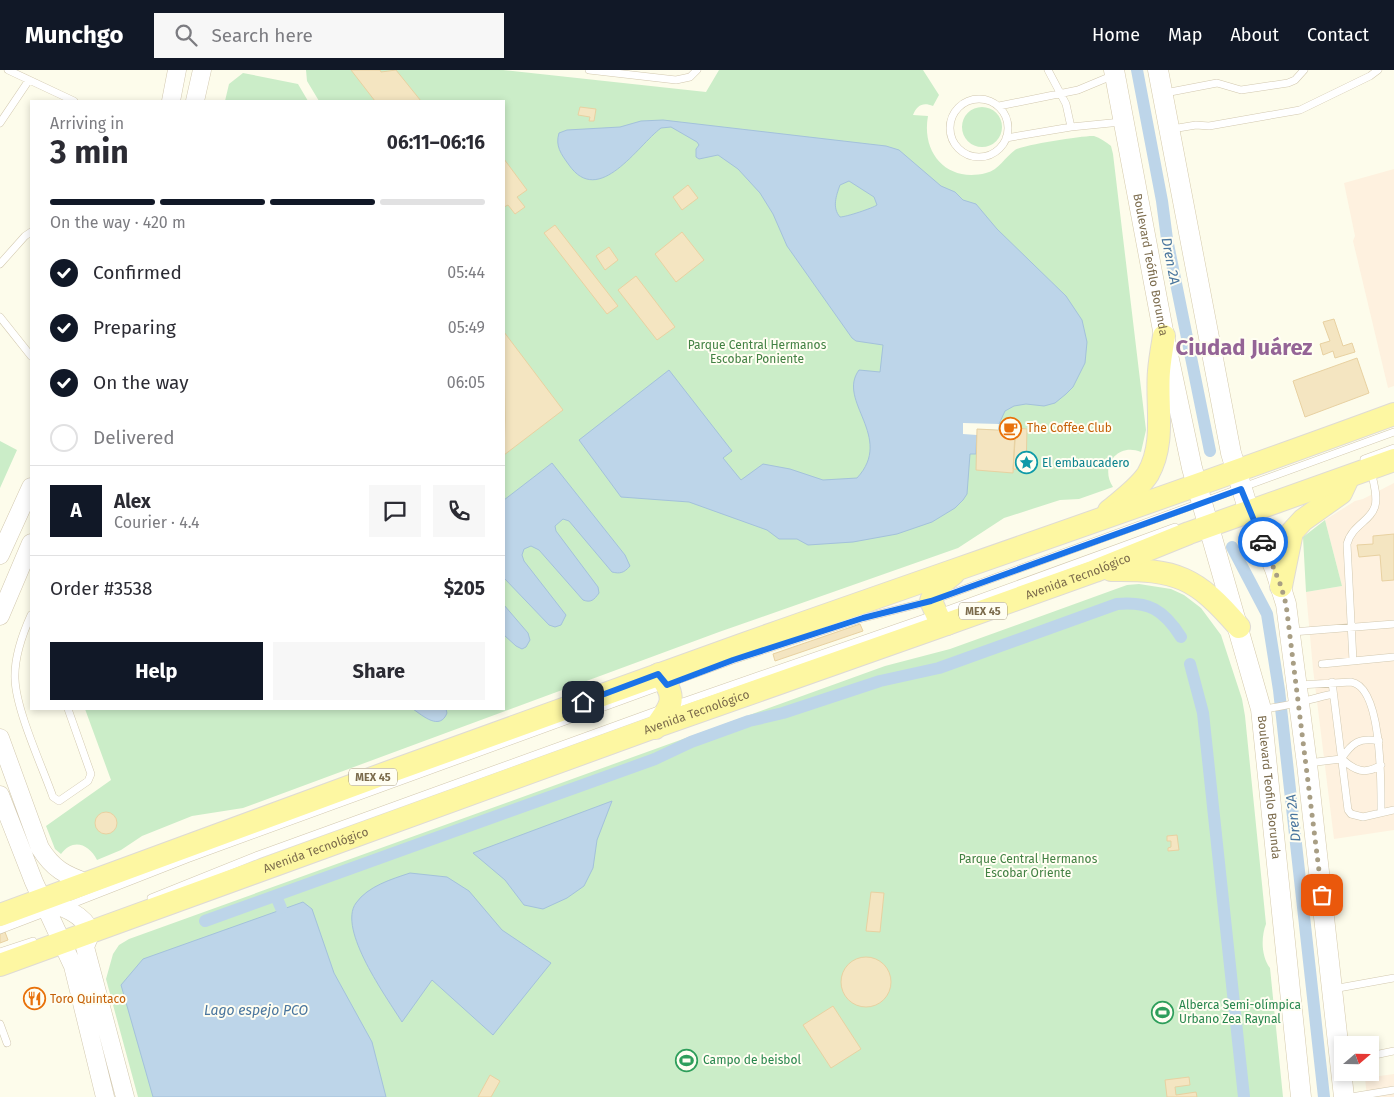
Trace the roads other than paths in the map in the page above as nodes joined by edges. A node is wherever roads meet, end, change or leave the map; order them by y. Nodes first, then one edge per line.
1 (8, 70) edge
2 (178, 70) edge
3 (202, 70) edge
4 (589, 70) edge
5 (697, 70) edge
6 (1048, 70) edge
7 (1158, 70) edge
8 (1304, 70) edge
9 (1378, 70) edge
10 (1114, 72) edge
11 (29, 80) junction
12 (1061, 93) junction
13 (1162, 93) junction
14 (72, 100) edge
15 (171, 100) edge
16 (195, 100) edge
17 (999, 106) junction
18 (1123, 121) junction
19 (0, 122) edge
20 (1070, 127) junction
21 (1169, 130) junction
22 (1006, 138) junction
23 (30, 233) edge
24 (0, 264) edge
25 (0, 317) edge
26 (1164, 336) junction
27 (30, 355) edge
28 (1394, 414) edge
29 (1394, 432) edge
30 (1394, 448) edge
31 (1394, 460) edge
32 (1359, 469) junction
33 (30, 489) edge
34 (1242, 496) junction
35 (1205, 509) junction
36 (1096, 521) junction
37 (1185, 523) dead end
38 (30, 545) edge
39 (0, 555) edge
40 (1095, 570) junction
41 (956, 571) junction
42 (1281, 586) junction
43 (938, 613) junction
44 (0, 616) edge
45 (30, 617) edge
46 (1394, 624) edge
47 (1350, 626) junction
48 (1239, 627) junction
49 (1290, 632) junction
50 (1394, 657) edge
51 (1353, 661) junction
52 (1322, 664) dead end
53 (1332, 682) junction
54 (665, 689) junction
55 (1333, 694) junction
56 (1296, 698) junction
57 (1266, 709) junction
58 (68, 710) edge
59 (655, 728) junction
60 (0, 738) edge
61 (1379, 741) junction
62 (1342, 759) junction
63 (1307, 764) junction
64 (1381, 765) junction
65 (0, 796) edge
66 (1394, 810) edge
67 (1382, 813) junction
68 (88, 883) junction
69 (141, 902) dead end
70 (51, 906) junction
71 (0, 915) edge
72 (88, 925) junction
73 (0, 930) edge
74 (54, 936) junction
75 (0, 952) edge
76 (0, 965) edge
77 (1394, 978) edge
78 (1333, 989) junction
79 (0, 1024) edge
80 (1338, 1036) edge
81 (7, 1043) dead end
82 (1394, 1052) edge
83 (1379, 1054) edge
84 (1343, 1081) edge
85 (1394, 1090) edge
86 (105, 1097) edge
87 (125, 1097) edge
88 (1301, 1097) edge
89 (1344, 1097) edge
90 (1351, 1097) edge

1 - 11 lane
2 - 15 street
3 - 16 street
4 - 5 lane
6 - 12 lane
7 - 13 main road
8 - 13 lane
9 - 21 lane
10 - 12 lane
10 - 18 main road, Boulevard Teófilo Borunda
11 - 14 lane
11 - 19 lane
12 - 17 lane
12 - 20 lane
13 - 21 main road
17 - 22 lane
17 - 22 lane
18 - 20 lane
18 - 26 main road, Boulevard Teófilo Borunda
20 - 22 lane
21 - 34 main road
23 - 24 lane
25 - 27 lane
26 - 35 main road, Boulevard Teófilo Borunda
26 - 36 main road
28 - 34 main road, Avenida Tecnológico / MEX 45
29 - 34 lane
30 - 32 lane
31 - 32 main road, Avenida Tecnológico / MEX 45
32 - 34 main road, Avenida Tecnológico / MEX 45
32 - 42 main road
32 - 47 lane
33 - 39 street
34 - 35 main road, Avenida Tecnológico / MEX 45
34 - 35 main road, Avenida Tecnológico / MEX 45
34 - 42 main road
35 - 36 main road, Avenida Tecnológico / MEX 45
35 - 40 main road, Avenida Tecnológico / MEX 45
35 - 43 lane
35 - 48 main road, Boulevard Teofilo Borunda
36 - 41 main road, Avenida Tecnológico / MEX 45
37 - 43 lane
38 - 44 street
40 - 43 main road, Avenida Tecnológico / MEX 45
40 - 48 main road
41 - 43 main road
41 - 54 main road, Avenida Tecnológico / MEX 45
42 - 49 main road
43 - 54 lane
43 - 54 lane
43 - 59 main road, Avenida Tecnológico / MEX 45
45 - 58 lane
46 - 47 lane
47 - 49 lane
47 - 51 lane
48 - 57 main road, Boulevard Teofilo Borunda
49 - 56 main road
50 - 51 lane
51 - 52 lane
53 - 55 lane
53 - 56 lane
53 - 61 lane
54 - 59 main road
54 - 68 main road, Avenida Tecnológico / MEX 45
54 - 69 lane
54 - 70 lane
55 - 56 lane
55 - 62 lane
56 - 57 lane
56 - 63 main road
57 - 88 main road, Boulevard Teofilo Borunda
59 - 72 main road, Avenida Tecnológico / MEX 45
60 - 68 street
61 - 62 lane
61 - 64 lane
62 - 63 lane
62 - 64 lane
62 - 67 lane
63 - 78 main road
64 - 67 lane
65 - 70 street
66 - 67 lane
68 - 70 main road, Avenida Tecnológico / MEX 45
70 - 71 main road, Avenida Tecnológico / MEX 45
70 - 72 street
70 - 73 lane
70 - 74 street
72 - 74 main road, Avenida Tecnológico / MEX 45
72 - 87 street
74 - 75 lane
74 - 76 main road, Avenida Tecnológico / MEX 45
74 - 86 street
77 - 78 lane
78 - 80 main road
79 - 81 lane
82 - 83 lane
84 - 89 main road
85 - 90 lane

